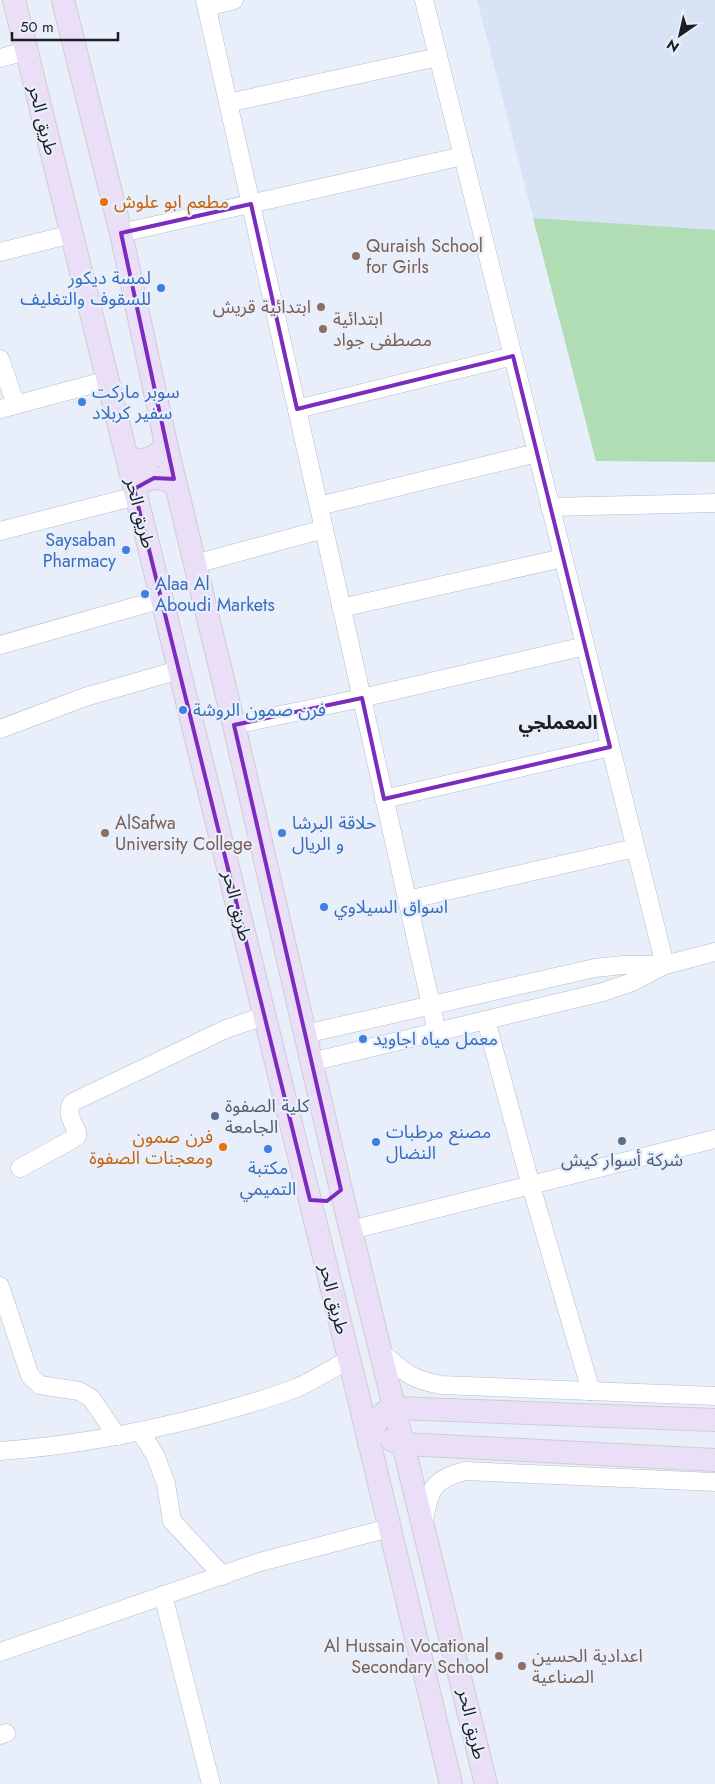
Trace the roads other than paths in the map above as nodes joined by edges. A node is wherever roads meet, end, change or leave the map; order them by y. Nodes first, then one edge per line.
1 (14, 0) edge
2 (63, 0) edge
3 (234, 0) edge
4 (424, 0) edge
5 (206, 3) edge
6 (26, 51) junction
7 (438, 57) junction
8 (0, 58) edge
9 (228, 103) junction
10 (463, 156) junction
11 (251, 204) junction
12 (121, 233) junction
13 (72, 234) junction
14 (0, 252) edge
15 (512, 356) junction
16 (0, 358) edge
17 (108, 380) junction
18 (8, 407) edge
19 (297, 409) junction
20 (166, 444) junction
21 (537, 453) junction
22 (126, 457) junction
23 (176, 485) junction
24 (135, 492) junction
25 (715, 503) edge
26 (319, 506) junction
27 (550, 507) junction
28 (324, 529) junction
29 (0, 531) edge
30 (563, 558) junction
31 (196, 564) junction
32 (162, 599) junction
33 (342, 608) junction
34 (0, 645) edge
35 (585, 646) junction
36 (179, 670) junction
37 (362, 698) junction
38 (234, 725) junction
39 (0, 729) edge
40 (610, 747) junction
41 (384, 798) junction
42 (635, 848) junction
43 (407, 900) junction
44 (715, 952) edge
45 (665, 965) junction
46 (431, 1006) junction
47 (264, 1016) junction
48 (486, 1020) junction
49 (437, 1032) junction
50 (305, 1034) junction
51 (311, 1062) junction
52 (715, 1138) edge
53 (20, 1168) dead end
54 (530, 1186) junction
55 (341, 1190) junction
56 (310, 1200) junction
57 (351, 1230) junction
58 (318, 1232) junction
59 (0, 1286) edge
60 (6, 1325) edge
61 (381, 1352) junction
62 (349, 1359) junction
63 (591, 1391) junction
64 (715, 1396) edge
65 (393, 1401) junction
66 (360, 1404) junction
67 (715, 1420) edge
68 (141, 1432) junction
69 (117, 1436) junction
70 (373, 1443) junction
71 (405, 1449) junction
72 (0, 1451) edge
73 (715, 1460) edge
74 (715, 1482) edge
75 (423, 1524) junction
76 (389, 1528) junction
77 (222, 1576) junction
78 (163, 1595) junction
79 (445, 1612) junction
80 (412, 1617) junction
81 (418, 1644) junction
82 (453, 1644) junction
83 (0, 1652) edge
84 (211, 1784) edge
85 (450, 1784) edge
86 (486, 1784) edge

1 - 6 main road, طريق الحر
2 - 12 main road, طريق الحر
3 - 5 street
4 - 7 street
5 - 9 street
6 - 8 street
6 - 13 main road, طريق الحر
7 - 9 street
7 - 10 street
9 - 11 street
10 - 11 street
10 - 15 street
11 - 12 street
11 - 19 street
12 - 20 main road, طريق الحر
13 - 14 street
13 - 17 main road, طريق الحر
15 - 19 street
15 - 21 street
16 - 18 street
17 - 18 street
17 - 22 main road, طريق الحر
19 - 26 street
20 - 22 main road
20 - 23 main road, طريق الحر
21 - 26 street
21 - 27 street
22 - 24 main road, طريق الحر
23 - 24 main road
23 - 31 main road, طريق الحر
24 - 29 street
24 - 32 main road, طريق الحر
25 - 27 street
26 - 28 street
27 - 30 street
28 - 31 street
28 - 33 street
30 - 33 street
30 - 35 street
31 - 38 main road, طريق الحر
32 - 34 street
32 - 36 main road, طريق الحر
33 - 37 street
35 - 37 street
35 - 40 street
36 - 39 street
36 - 47 main road, طريق الحر
37 - 38 street
37 - 41 street
38 - 50 main road, طريق الحر
40 - 41 street
40 - 42 street
41 - 43 street
42 - 43 street
42 - 45 street
43 - 46 street
44 - 45 street
45 - 46 street
45 - 48 street
46 - 49 street
46 - 50 street
47 - 53 street
47 - 56 main road, طريق الحر
48 - 49 street
48 - 54 street
49 - 51 street
50 - 51 main road, طريق الحر
51 - 55 main road, طريق الحر
52 - 54 street
54 - 57 street
54 - 63 street
55 - 56 main road
55 - 57 main road, طريق الحر
56 - 58 main road, طريق الحر
57 - 58 main road
57 - 61 main road, طريق الحر
58 - 62 main road, طريق الحر
59 - 60 street
60 - 69 street
61 - 63 street
61 - 65 main road, طريق الحر
62 - 66 main road, طريق الحر
62 - 68 street
63 - 64 street
65 - 66 main road
65 - 67 main road
65 - 70 main road
65 - 71 main road, طريق الحر
66 - 70 main road, طريق الحر
68 - 69 street
68 - 77 street
69 - 72 street
70 - 71 main road
70 - 76 main road, طريق الحر
71 - 73 main road
71 - 75 main road, طريق الحر
74 - 75 street
75 - 79 main road, طريق الحر
76 - 77 street
76 - 80 main road, طريق الحر
77 - 78 street
78 - 83 street
78 - 84 street
79 - 80 main road
79 - 82 main road, طريق الحر
80 - 81 main road, طريق الحر
81 - 82 main road
81 - 85 main road, طريق الحر
82 - 86 main road, طريق الحر

